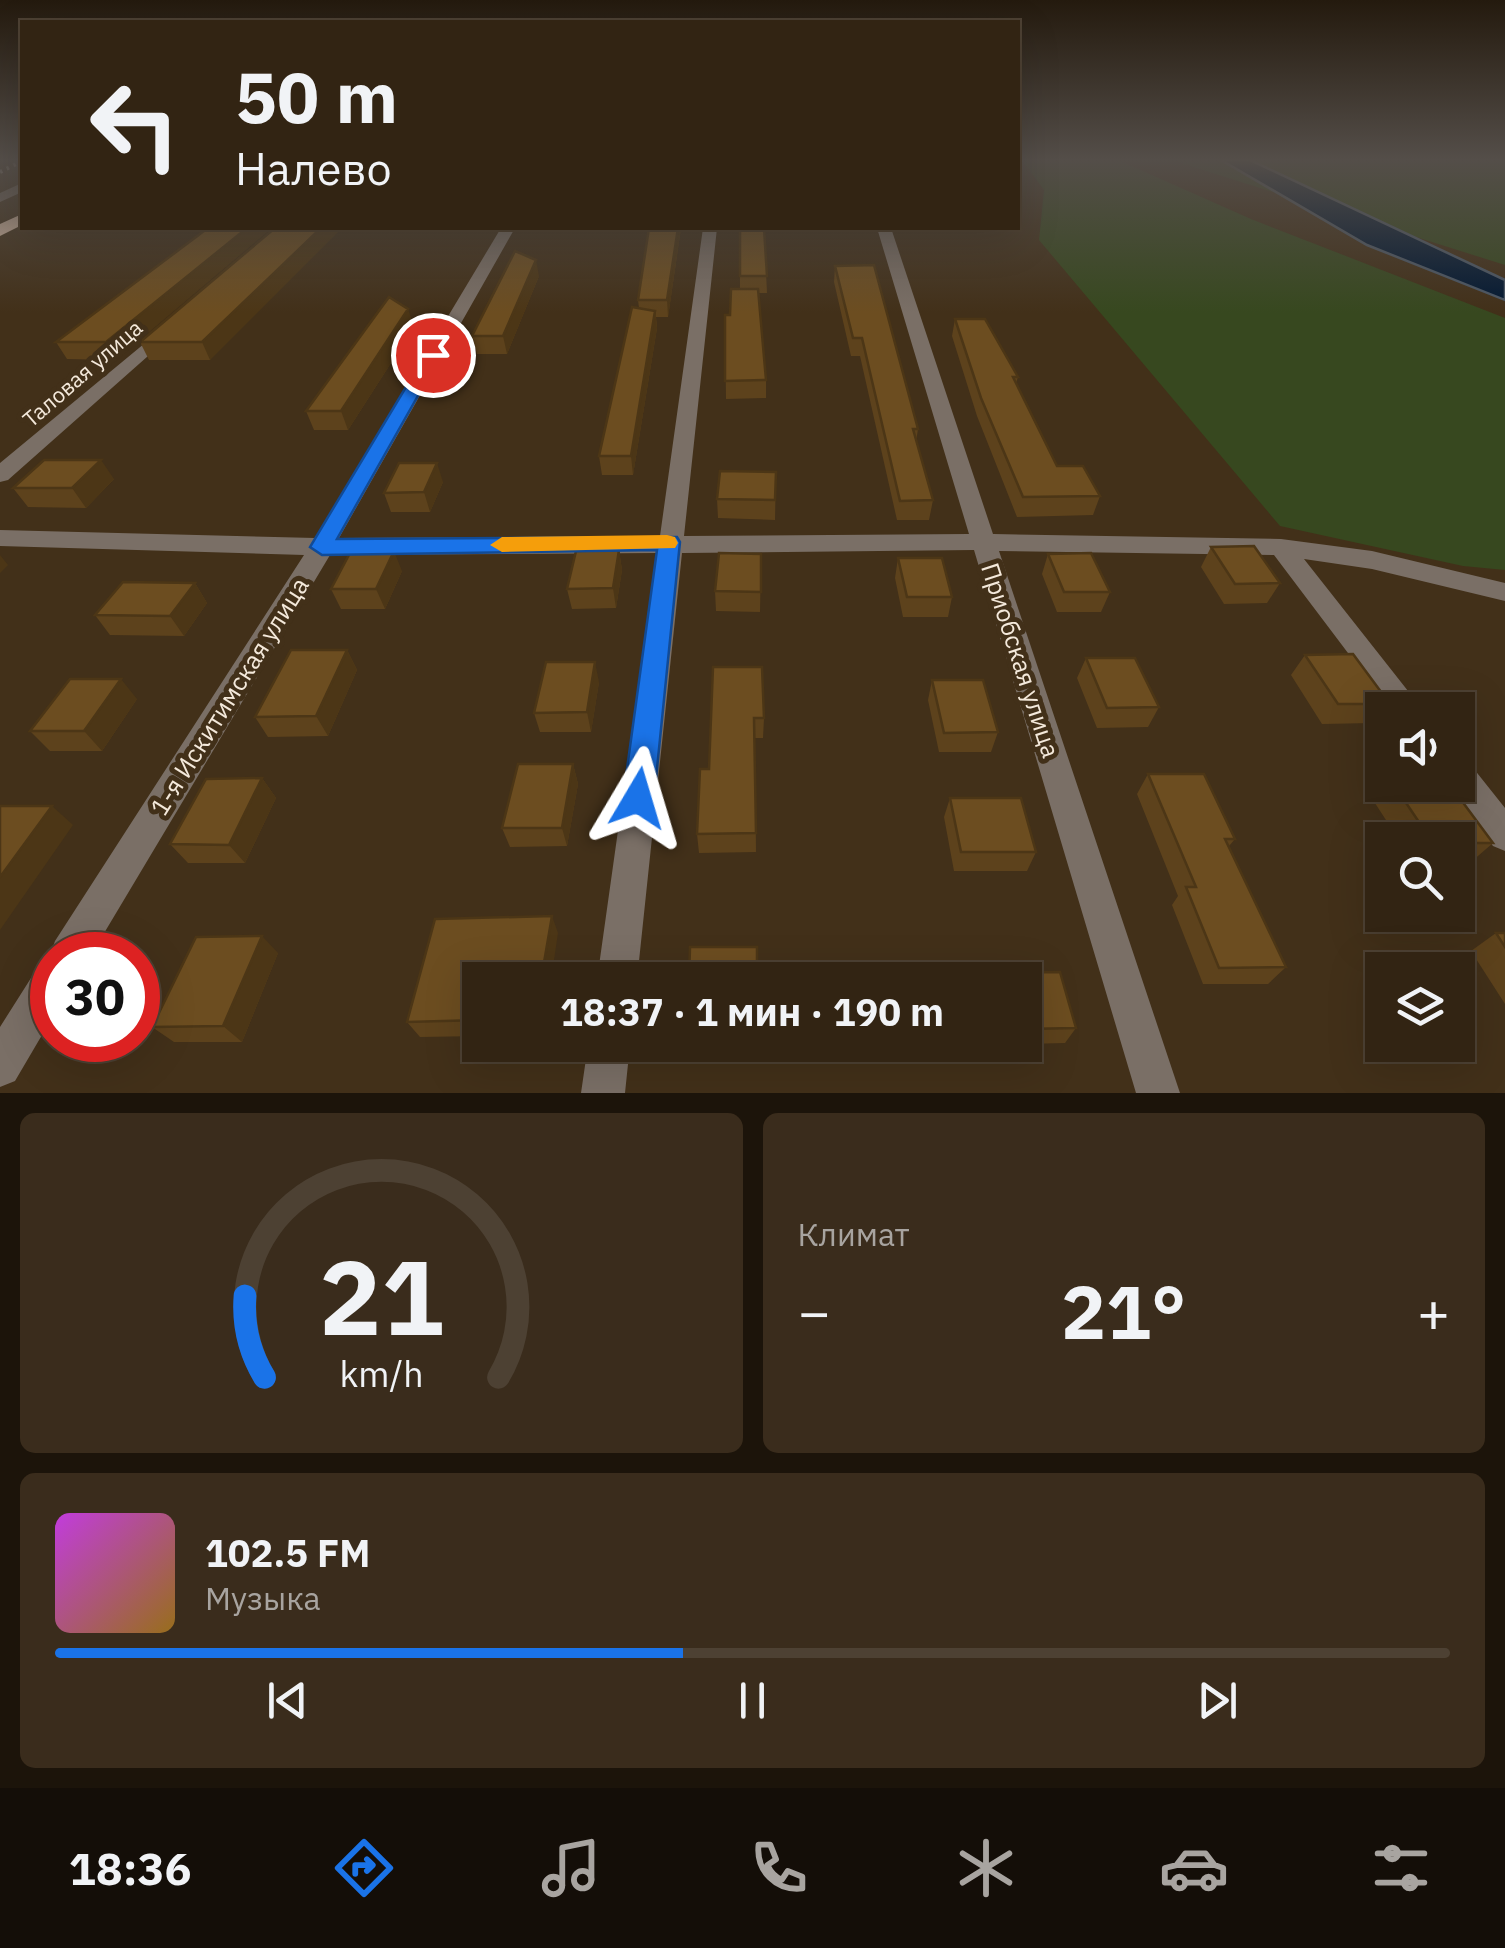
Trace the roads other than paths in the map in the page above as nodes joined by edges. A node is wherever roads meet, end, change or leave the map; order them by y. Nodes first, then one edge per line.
1 (507, 230) edge
2 (710, 230) edge
3 (885, 230) edge
4 (180, 318) edge
5 (0, 475) edge
6 (0, 538) edge
7 (669, 542) junction
8 (984, 542) junction
9 (322, 547) junction
10 (1281, 547) junction
11 (1505, 592) edge
12 (1394, 692) edge
13 (1475, 796) edge
14 (1505, 835) edge
15 (83, 932) edge
16 (618, 962) edge
17 (30, 1017) edge
18 (607, 1062) edge
19 (0, 1066) edge
20 (603, 1093) edge
21 (1158, 1093) edge

1 - 9 street, 1-я Искитимская улица
2 - 7 street
3 - 8 street, Приобская улица
4 - 5 street, Таловая улица
6 - 9 street
7 - 8 street
7 - 9 street
7 - 16 street
8 - 10 street
8 - 21 street, Приобская улица
9 - 15 street, 1-я Искитимская улица
10 - 11 street
10 - 12 street
13 - 14 street
17 - 19 street
18 - 20 street

